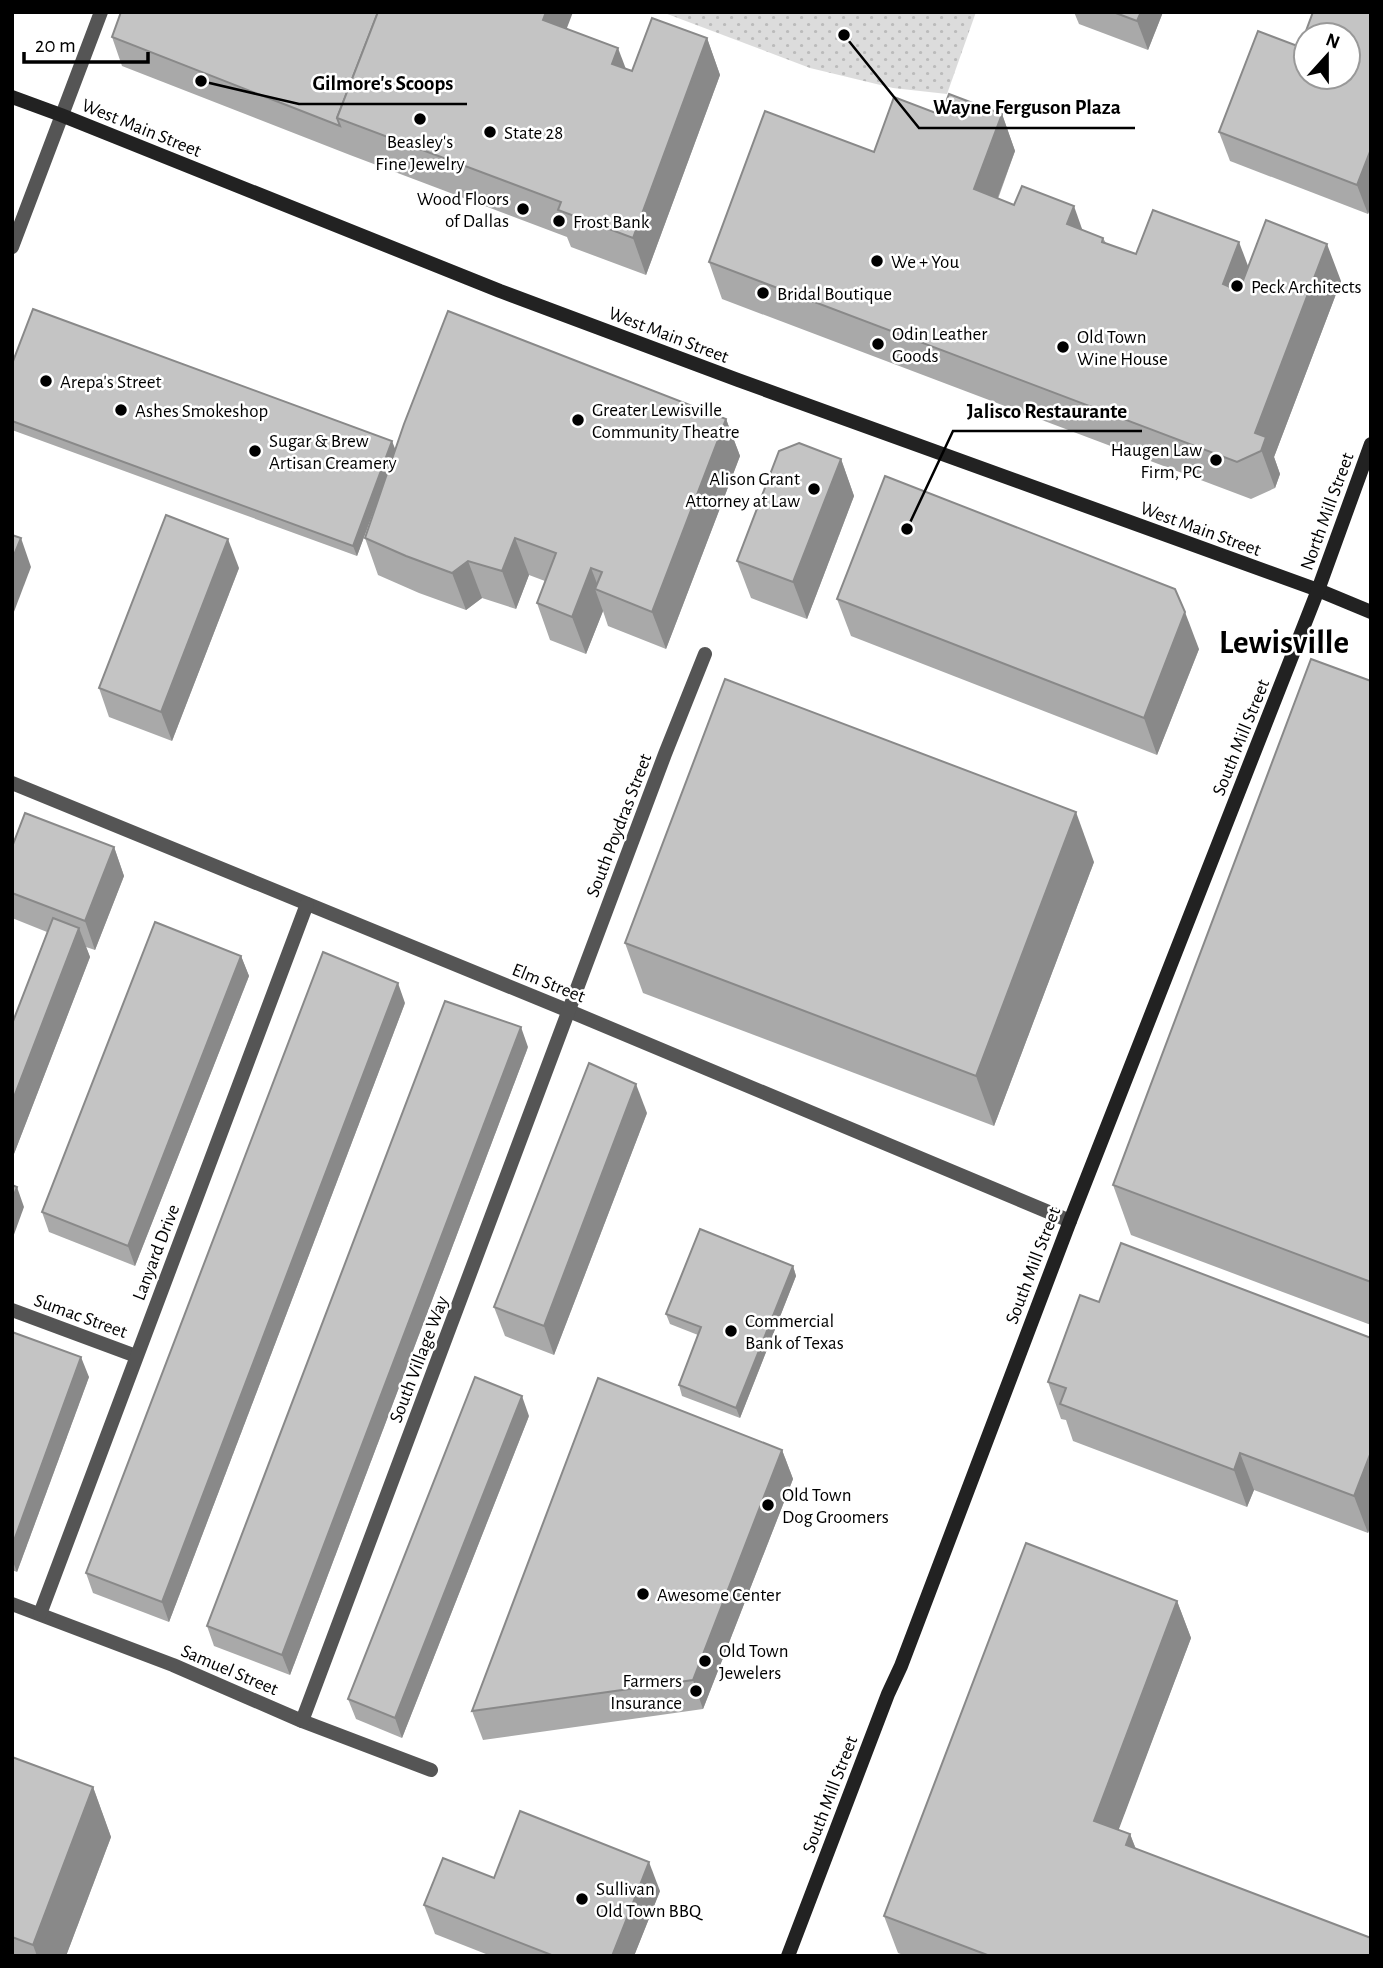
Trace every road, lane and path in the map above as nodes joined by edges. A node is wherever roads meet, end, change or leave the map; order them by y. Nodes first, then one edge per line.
1 (101, 12) edge
2 (12, 97) edge
3 (61, 115) junction
4 (12, 247) edge
5 (1371, 444) edge
6 (1318, 590) junction
7 (1371, 612) edge
8 (705, 654) dead end
9 (12, 783) edge
10 (307, 904) junction
11 (569, 1011) junction
12 (1070, 1221) junction
13 (12, 1310) edge
14 (136, 1356) junction
15 (12, 1604) edge
16 (40, 1614) junction
17 (302, 1721) junction
18 (431, 1770) dead end
19 (788, 1956) edge

1 - 3 street
2 - 3 main road, West Main Street
3 - 4 street
3 - 6 main road, West Main Street
5 - 6 main road, North Mill Street
6 - 7 main road, West Main Street
6 - 12 main road, South Mill Street
8 - 11 street, South Poydras Street
9 - 10 street, Elm Street
10 - 11 street, Elm Street
10 - 14 street, Lanyard Drive
11 - 12 street, Elm Street
11 - 17 street, South Village Way
12 - 19 main road, South Mill Street
13 - 14 street, Sumac Street
14 - 16 street, Lanyard Drive
15 - 16 street, Samuel Street
16 - 17 street, Samuel Street
17 - 18 street, Samuel Street

